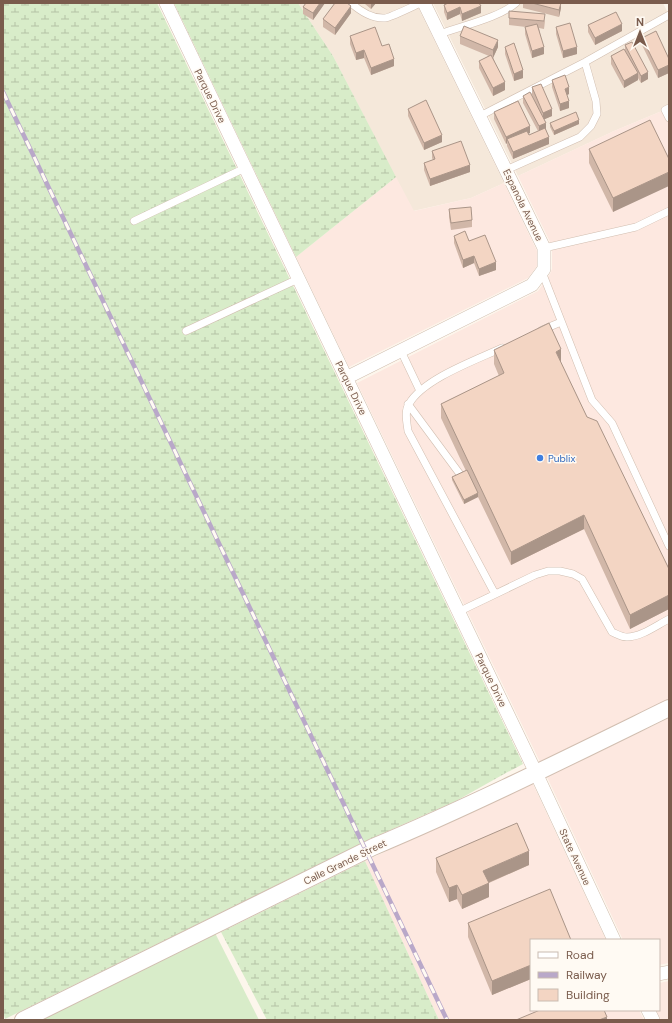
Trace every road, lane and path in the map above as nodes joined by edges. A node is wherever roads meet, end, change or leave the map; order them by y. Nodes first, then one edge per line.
1 (166, 3) edge
2 (351, 3) edge
3 (421, 3) edge
4 (424, 3) edge
5 (516, 3) edge
6 (669, 15) edge
7 (440, 34) junction
8 (585, 62) junction
9 (669, 108) edge
10 (480, 116) junction
11 (669, 118) edge
12 (245, 168) junction
13 (506, 170) junction
14 (669, 212) edge
15 (134, 221) dead end
16 (544, 248) junction
17 (542, 272) junction
18 (298, 279) junction
19 (562, 322) junction
20 (186, 331) dead end
21 (534, 334) edge
22 (506, 347) edge
23 (401, 351) junction
24 (346, 378) junction
25 (420, 391) junction
26 (408, 404) junction
27 (471, 482) edge
28 (669, 546) edge
29 (495, 594) junction
30 (458, 612) junction
31 (669, 619) edge
32 (669, 708) edge
33 (536, 773) junction
34 (614, 939) edge
35 (23, 1020) edge

1 - 12 street, Parque Drive
2 - 3 lane
4 - 7 street, Espanola Avenue
5 - 7 lane
6 - 8 lane
7 - 10 street, Espanola Avenue
8 - 10 lane
8 - 13 lane
9 - 11 lane
10 - 13 street, Espanola Avenue
12 - 15 lane
12 - 18 street, Parque Drive
13 - 16 street, Espanola Avenue
14 - 16 lane
16 - 17 street, Espanola Avenue
17 - 19 lane
17 - 23 street
18 - 20 lane
18 - 24 street, Parque Drive
19 - 21 lane
19 - 28 lane
22 - 25 lane
23 - 24 street
23 - 25 lane
24 - 30 street, Parque Drive
25 - 26 lane
26 - 27 lane
26 - 29 lane
29 - 30 lane
29 - 31 lane
30 - 33 street, Parque Drive
32 - 33 street, Calle Grande Street
33 - 34 street, State Avenue
33 - 35 street, Calle Grande Street

